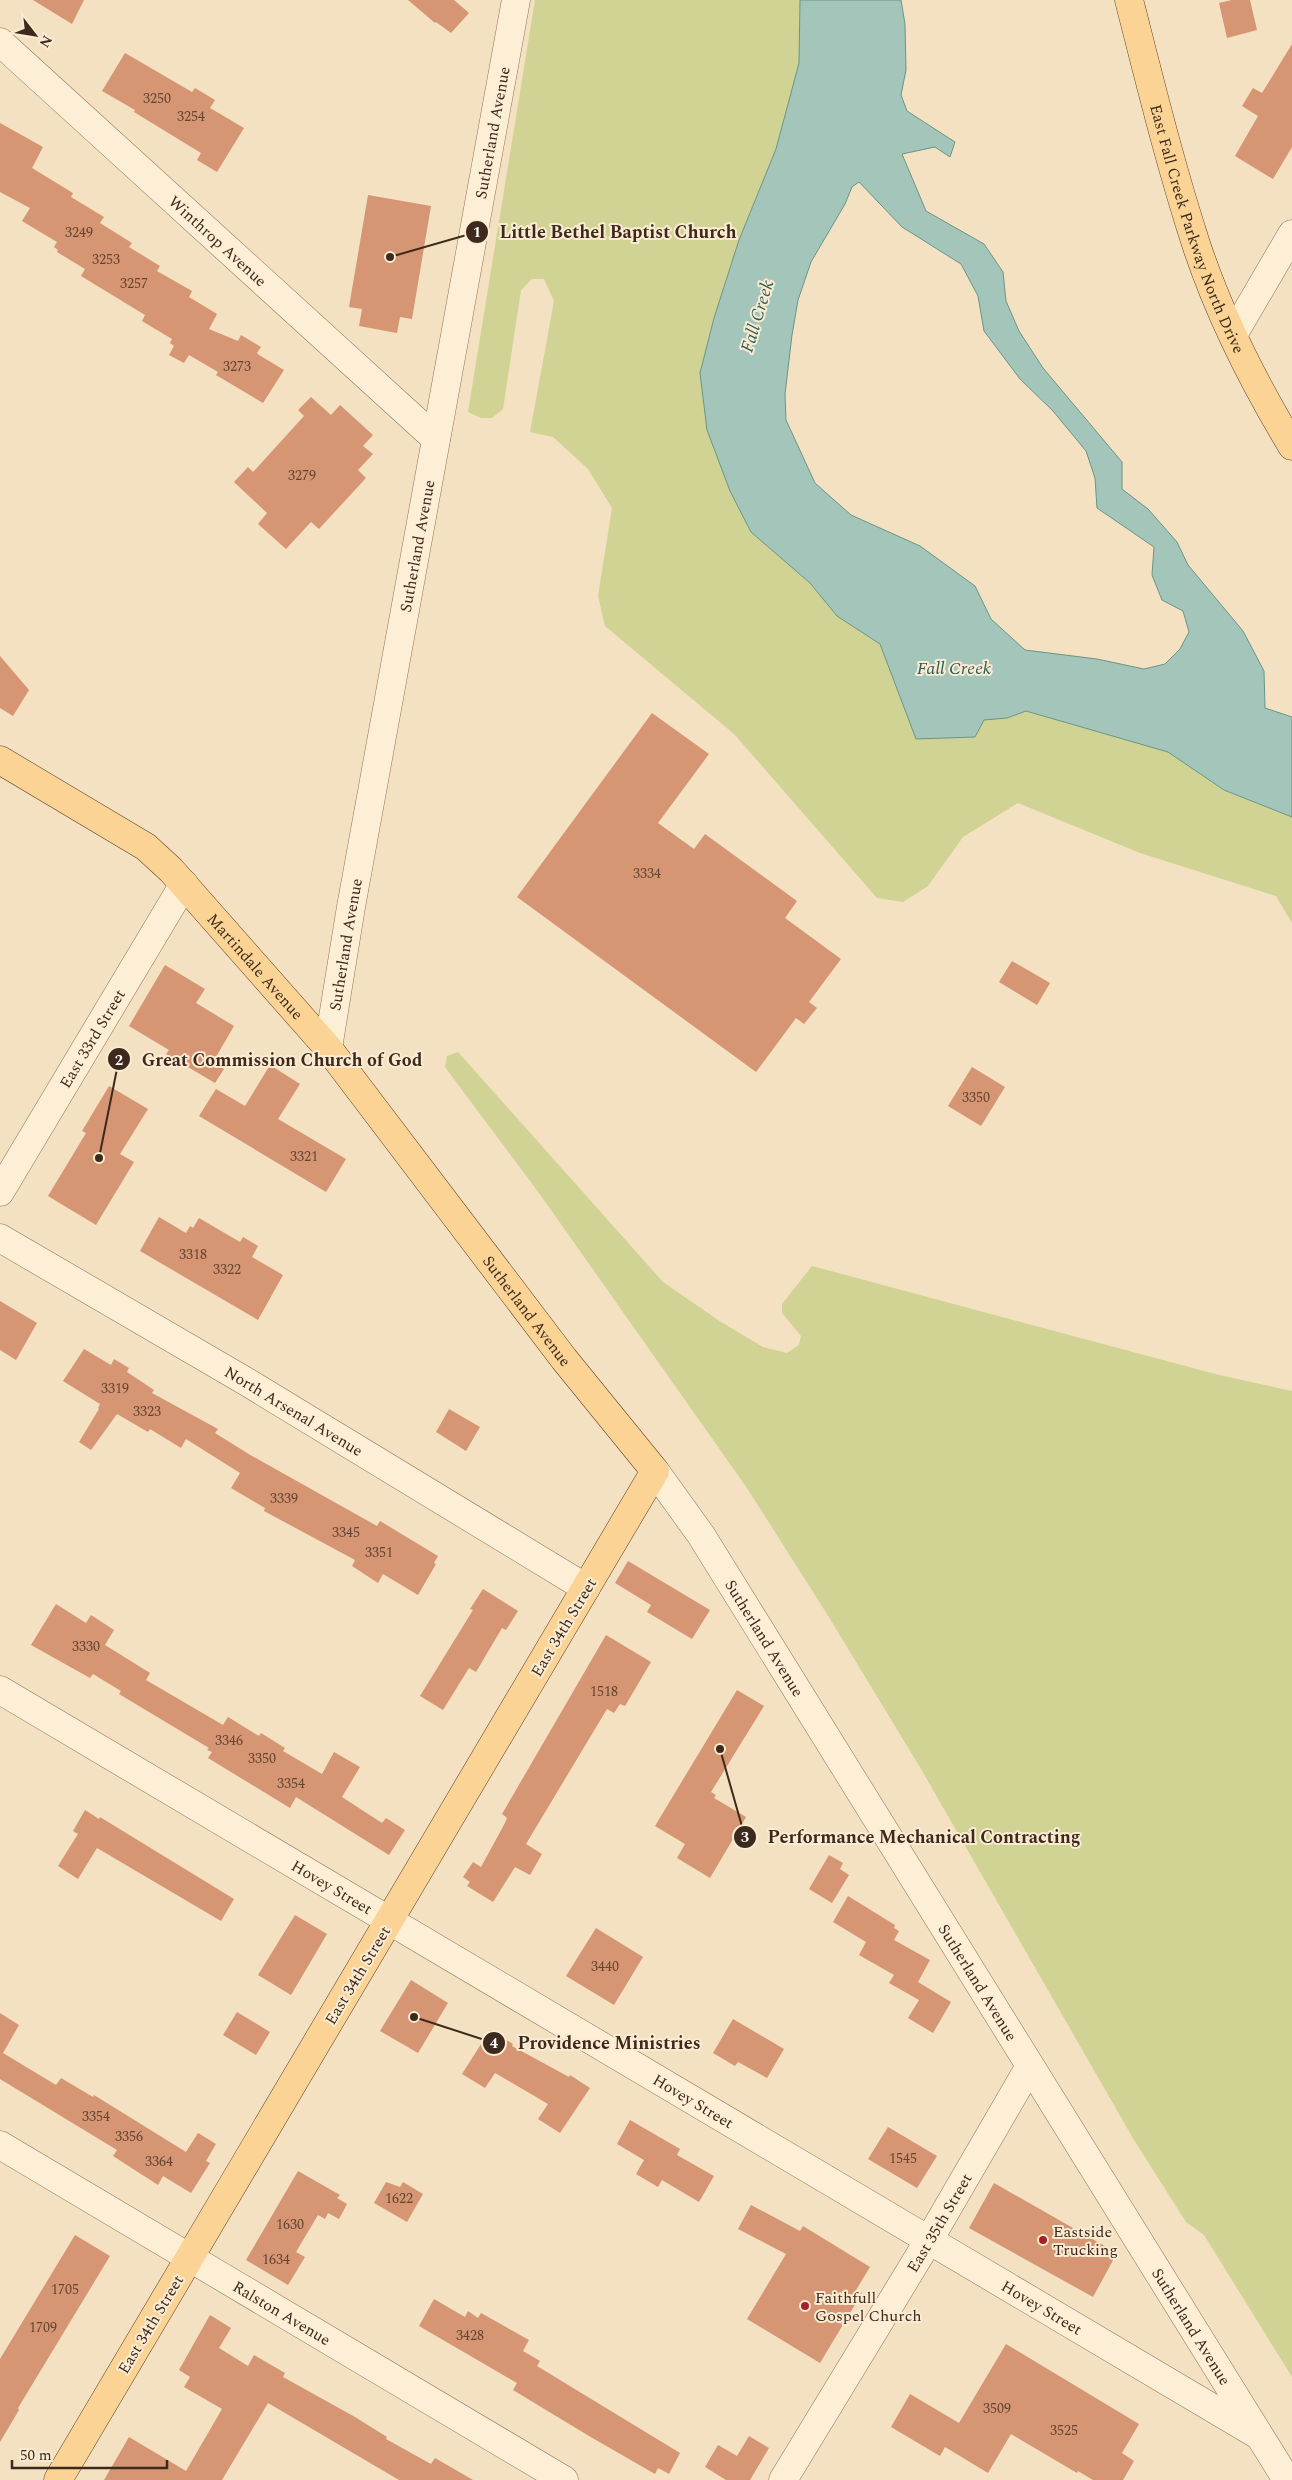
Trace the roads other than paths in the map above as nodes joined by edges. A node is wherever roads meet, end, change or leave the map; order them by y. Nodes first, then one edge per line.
1 (515, 0) edge
2 (1129, 0) edge
3 (0, 42) edge
4 (1292, 234) edge
5 (1233, 335) junction
6 (436, 438) junction
7 (1292, 446) edge
8 (0, 760) edge
9 (184, 884) junction
10 (328, 1048) junction
11 (0, 1192) edge
12 (0, 1238) edge
13 (655, 1471) junction
14 (586, 1588) junction
15 (0, 1690) edge
16 (389, 1921) junction
17 (1030, 2066) junction
18 (0, 2145) edge
19 (929, 2240) junction
20 (189, 2259) junction
21 (1258, 2435) junction
22 (58, 2480) edge
23 (564, 2480) edge
24 (783, 2480) edge
25 (1287, 2480) edge

1 - 6 street, Sutherland Avenue
2 - 5 main road, East Fall Creek Parkway North Drive
3 - 6 street, Winthrop Avenue
4 - 5 street
5 - 7 main road, East Fall Creek Parkway North Drive
6 - 10 street, Sutherland Avenue
8 - 9 main road, Martindale Avenue
9 - 10 main road, Martindale Avenue
9 - 11 street, East 33rd Street
10 - 13 main road, Sutherland Avenue
12 - 14 street, North Arsenal Avenue
13 - 14 main road, East 34th Street
13 - 17 street, Sutherland Avenue
14 - 16 main road, East 34th Street
15 - 16 street, Hovey Street
16 - 19 street, Hovey Street
16 - 20 main road, East 34th Street
17 - 19 street, East 35th Street
17 - 21 street, Sutherland Avenue
18 - 20 street, Ralston Avenue
19 - 21 street, Hovey Street
19 - 24 street, East 35th Street
20 - 22 main road, East 34th Street
20 - 23 street, Ralston Avenue
21 - 25 street, Sutherland Avenue

